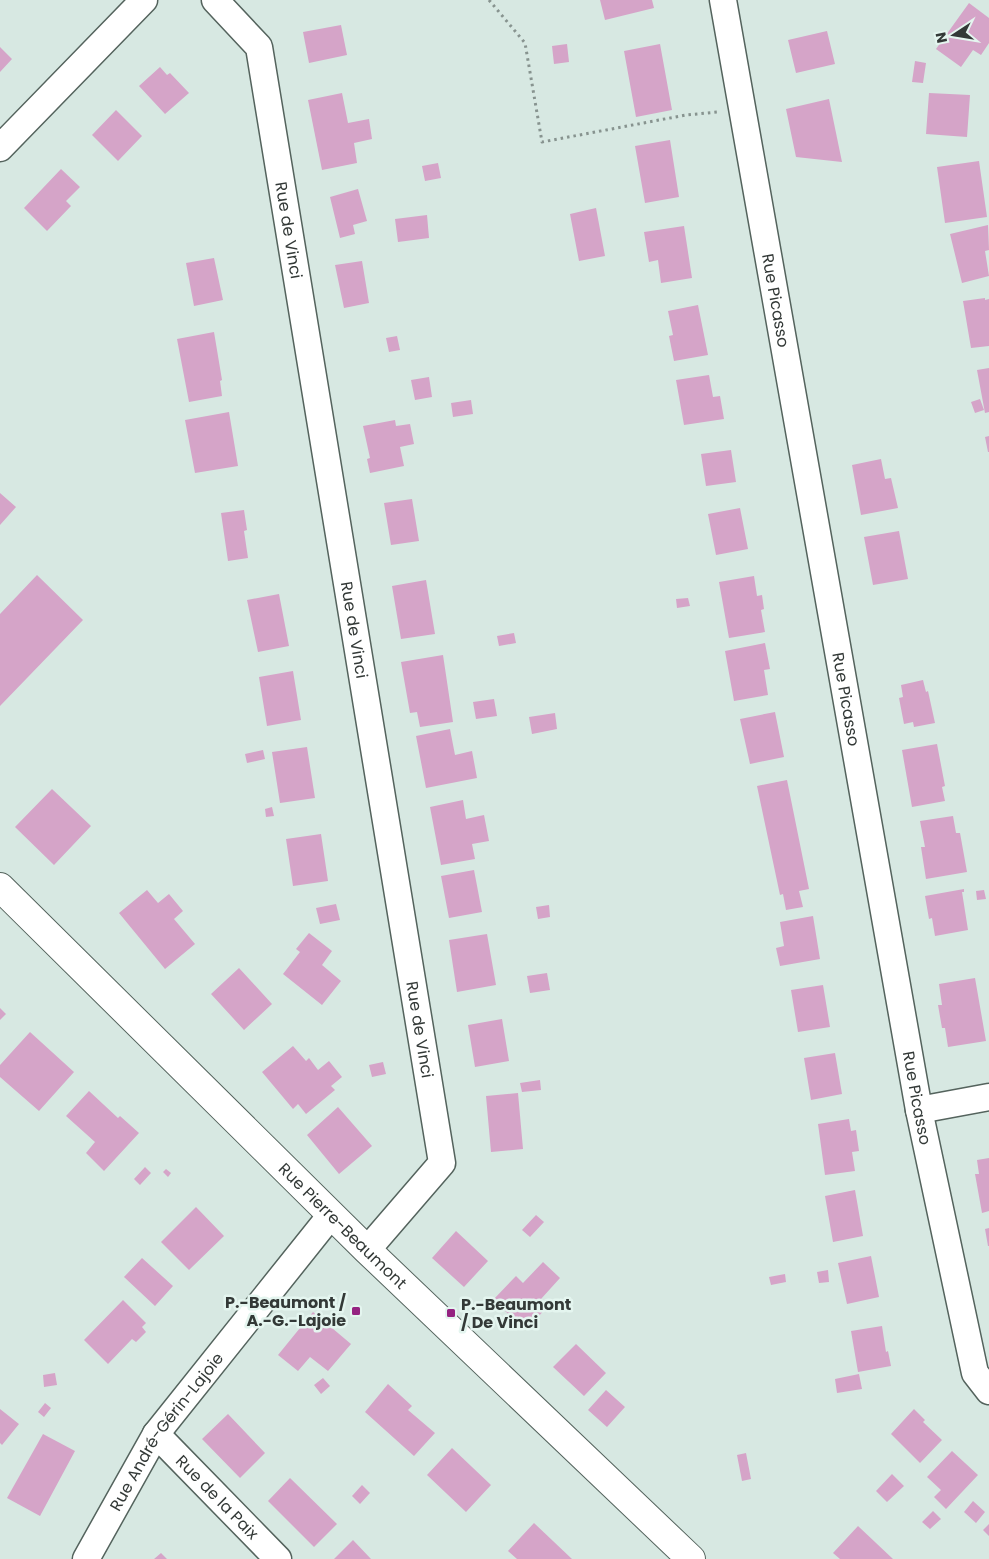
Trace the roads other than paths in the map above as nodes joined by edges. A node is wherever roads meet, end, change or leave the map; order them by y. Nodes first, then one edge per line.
1 (144, 0) edge
2 (215, 0) edge
3 (723, 0) edge
4 (0, 148) edge
5 (0, 886) edge
6 (989, 1096) edge
7 (919, 1110) junction
8 (331, 1215) junction
9 (367, 1250) junction
10 (989, 1391) edge
11 (156, 1434) junction
12 (86, 1559) edge
13 (278, 1559) edge
14 (692, 1559) edge

1 - 4 street
2 - 9 street, Rue de Vinci
3 - 7 street, Rue Picasso
5 - 8 main road, Rue Pierre-Beaumont
6 - 7 street
7 - 10 street, Rue Picasso
8 - 9 main road, Rue Pierre-Beaumont
8 - 11 street, Rue André-Gérin-Lajoie
9 - 14 main road, Rue Pierre-Beaumont
11 - 12 street, Rue André-Gérin-Lajoie
11 - 13 street, Rue de la Paix

